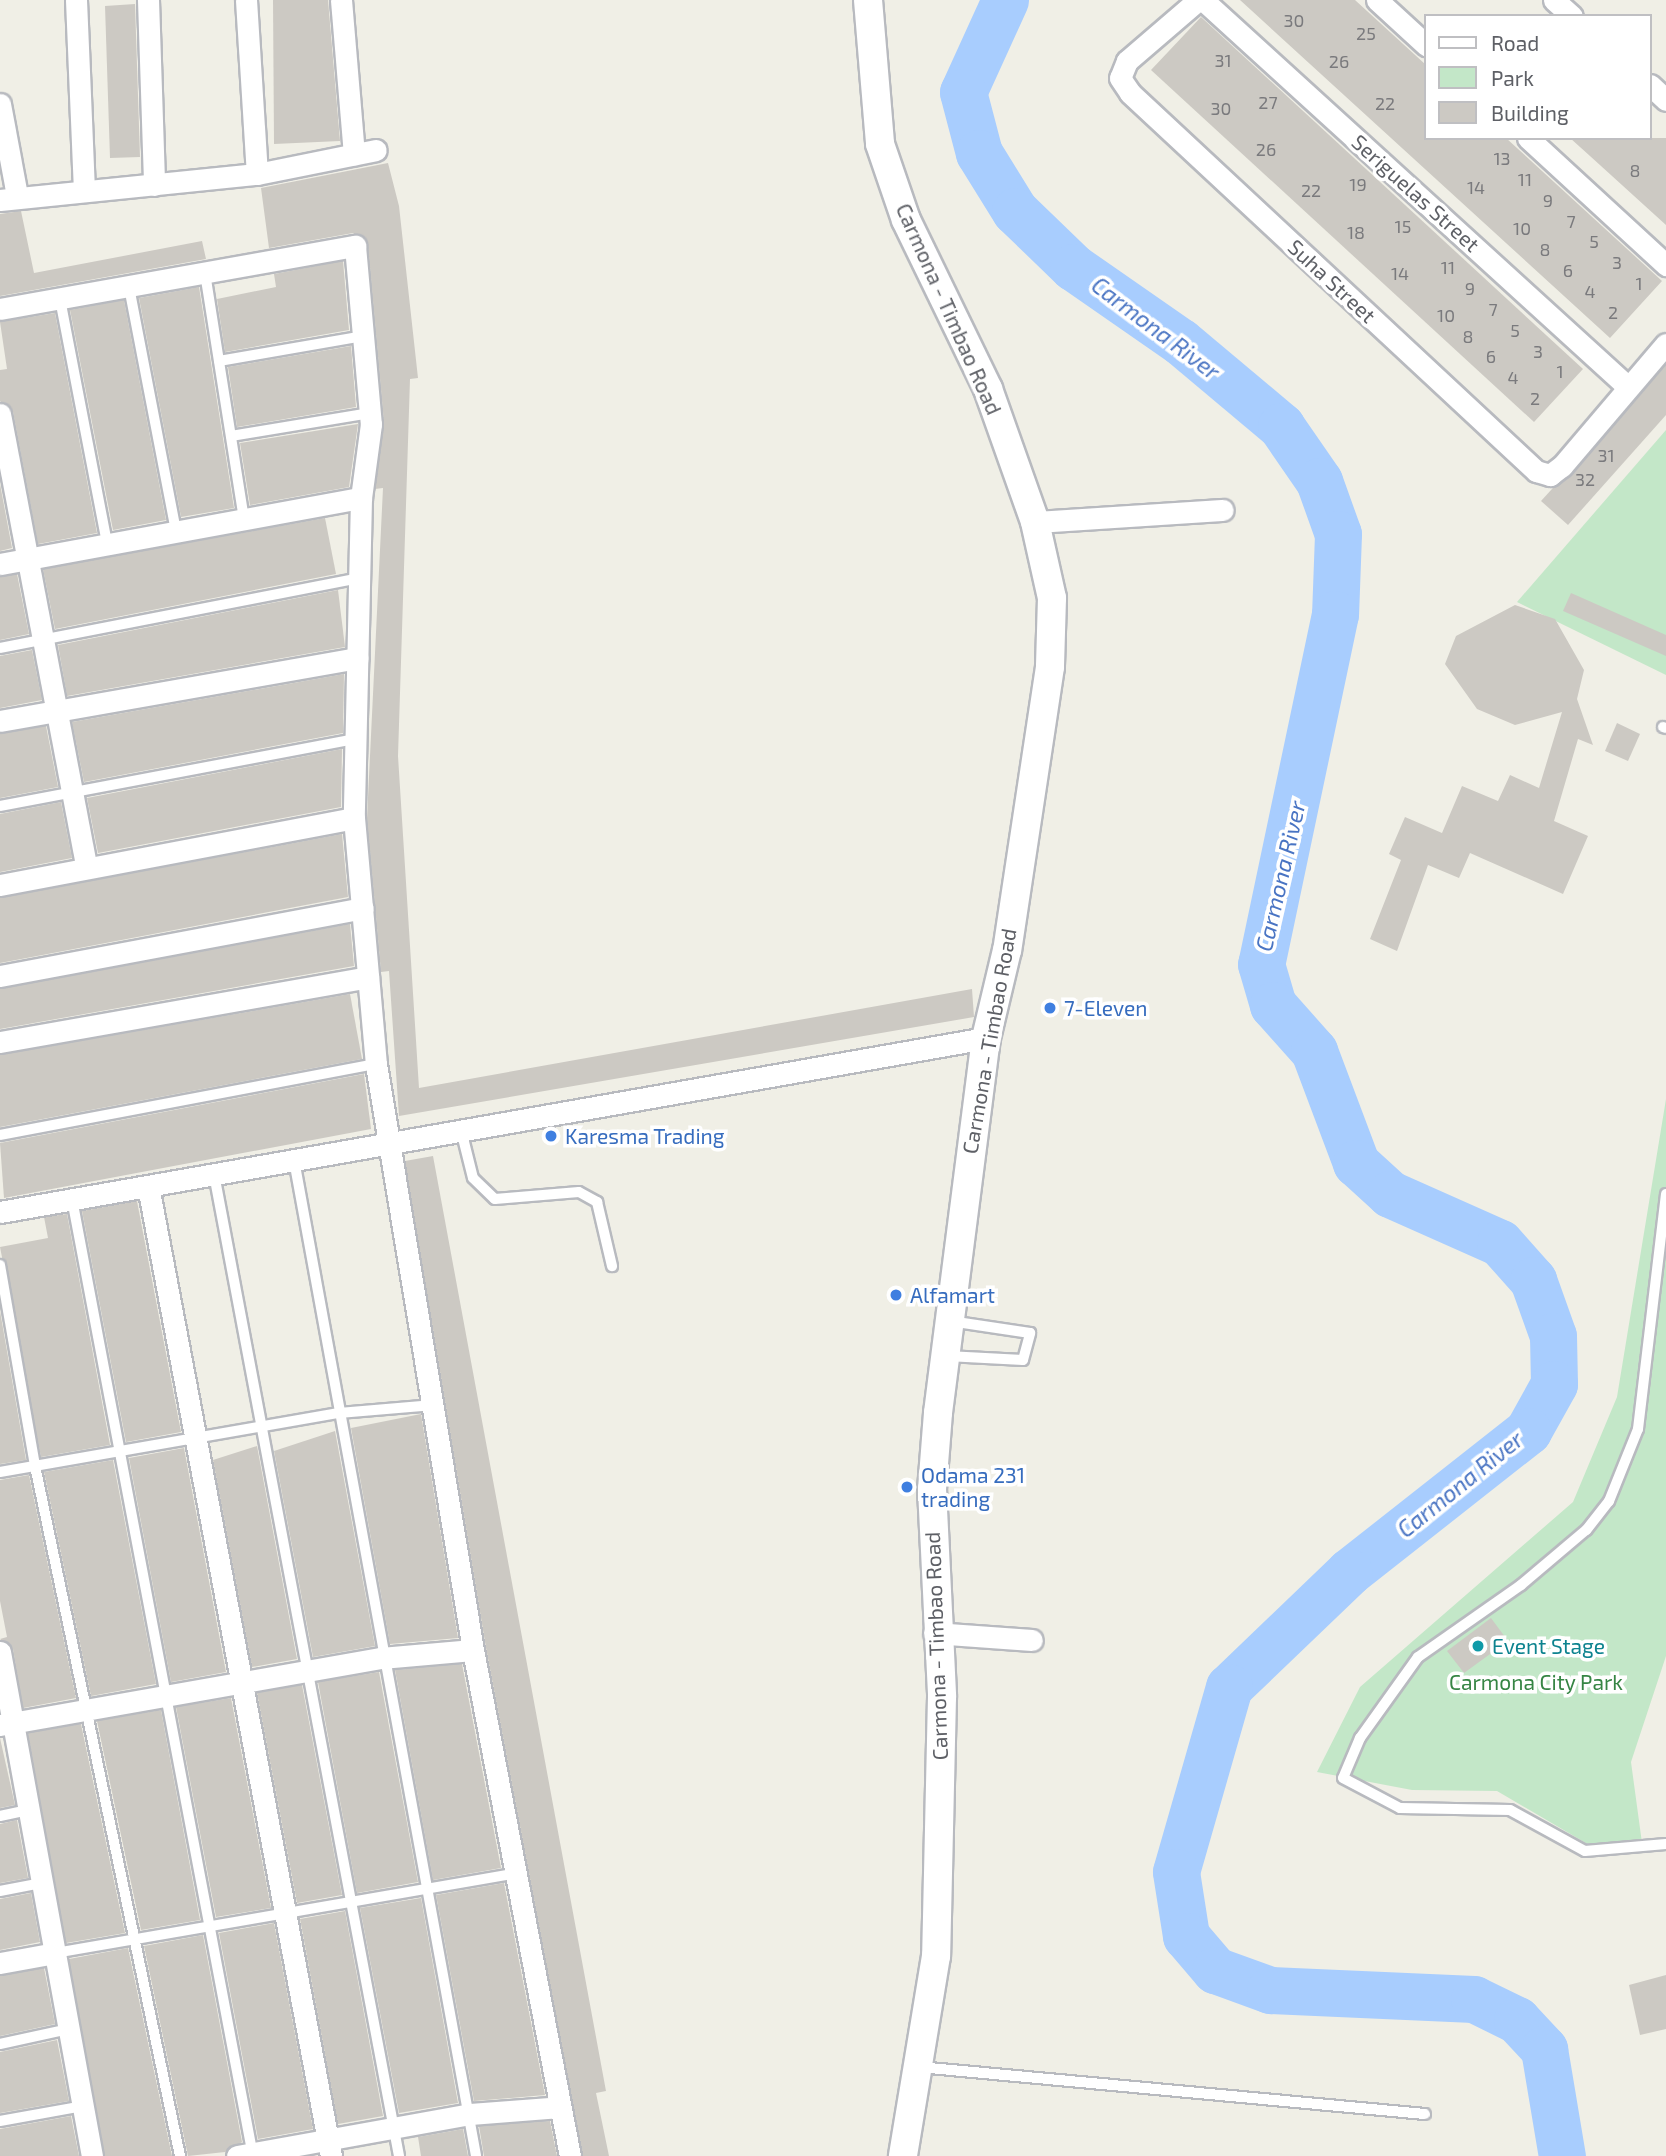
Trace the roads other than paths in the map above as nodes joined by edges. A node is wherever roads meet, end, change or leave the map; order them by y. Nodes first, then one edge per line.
1 (76, 0) edge
2 (148, 0) edge
3 (246, 0) edge
4 (341, 0) edge
5 (868, 0) edge
6 (1201, 0) edge
7 (1377, 0) edge
8 (1554, 0) edge
9 (1570, 14) edge
10 (1424, 44) edge
11 (1652, 87) edge
12 (1666, 100) edge
13 (0, 104) edge
14 (1530, 140) edge
15 (376, 150) dead end
16 (354, 154) junction
17 (257, 174) junction
18 (154, 185) junction
19 (85, 191) junction
20 (8, 198) edge
21 (1666, 265) edge
22 (205, 273) junction
23 (129, 287) junction
24 (60, 299) junction
25 (0, 309) edge
26 (363, 336) junction
27 (1666, 344) edge
28 (219, 361) junction
29 (1629, 387) junction
30 (370, 413) junction
31 (0, 414) edge
32 (230, 436) junction
33 (360, 498) junction
34 (1223, 510) dead end
35 (244, 519) junction
36 (1035, 522) junction
37 (176, 531) junction
38 (107, 543) junction
39 (29, 559) junction
40 (0, 564) edge
41 (359, 578) junction
42 (44, 640) junction
43 (0, 648) edge
44 (357, 658) junction
45 (57, 710) junction
46 (0, 721) edge
47 (355, 739) junction
48 (72, 788) junction
49 (0, 806) edge
50 (354, 818) junction
51 (87, 868) junction
52 (0, 885) edge
53 (363, 908) junction
54 (0, 976) edge
55 (368, 977) junction
56 (986, 1038) junction
57 (0, 1042) edge
58 (376, 1064) junction
59 (462, 1134) junction
60 (0, 1135) edge
61 (390, 1147) junction
62 (294, 1160) junction
63 (215, 1174) junction
64 (148, 1186) junction
65 (1666, 1194) edge
66 (72, 1199) junction
67 (0, 1212) edge
68 (0, 1265) edge
69 (612, 1266) dead end
70 (948, 1320) junction
71 (945, 1356) junction
72 (434, 1405) junction
73 (339, 1413) junction
74 (267, 1425) junction
75 (195, 1436) junction
76 (121, 1450) junction
77 (35, 1466) junction
78 (0, 1472) edge
79 (934, 1633) junction
80 (1032, 1640) dead end
81 (474, 1650) junction
82 (0, 1652) edge
83 (381, 1658) junction
84 (308, 1671) junction
85 (244, 1682) junction
86 (170, 1695) junction
87 (86, 1709) junction
88 (6, 1724) edge
89 (29, 1810) junction
90 (0, 1816) edge
91 (1666, 1844) edge
92 (518, 1873) junction
93 (42, 1883) junction
94 (425, 1884) junction
95 (0, 1891) edge
96 (354, 1897) junction
97 (288, 1909) junction
98 (209, 1923) junction
99 (136, 1938) junction
100 (55, 1953) junction
101 (0, 1964) edge
102 (69, 2029) junction
103 (0, 2043) edge
104 (919, 2067) junction
105 (83, 2106) junction
106 (560, 2107) junction
107 (470, 2113) junction
108 (1425, 2114) dead end
109 (0, 2121) edge
110 (395, 2127) junction
111 (329, 2147) edge
112 (248, 2155) edge
113 (92, 2156) edge
114 (180, 2156) edge
115 (399, 2156) edge
116 (476, 2156) edge
117 (570, 2156) edge
118 (902, 2156) edge

1 - 19 street
2 - 18 street
3 - 17 street
4 - 16 street
5 - 36 main road, Carmona - Timbao Road
6 - 29 street, Seriguelas Street
6 - 29 street, Suha Street
7 - 10 street
8 - 9 street
11 - 12 street
13 - 20 street
14 - 21 street
15 - 16 street
16 - 17 street
17 - 18 street
18 - 19 street
19 - 20 street
22 - 23 street
22 - 26 street
22 - 28 lane
23 - 24 street
23 - 37 lane
24 - 25 street
24 - 38 lane
26 - 28 lane
26 - 30 street
27 - 29 street
28 - 32 lane
30 - 32 lane
30 - 33 street
31 - 39 street
32 - 35 lane
33 - 35 street
33 - 41 street
34 - 36 street
35 - 37 street
36 - 56 main road, Carmona - Timbao Road
37 - 38 street
38 - 39 street
39 - 40 street
39 - 42 street
41 - 42 lane
41 - 44 street
42 - 43 lane
42 - 45 street
44 - 45 street
44 - 47 street
45 - 46 street
45 - 48 street
47 - 48 lane
47 - 50 street
48 - 49 lane
48 - 51 street
50 - 51 street
50 - 53 street
51 - 52 street
53 - 54 street
53 - 55 street
55 - 57 street
55 - 58 street
56 - 59 street
56 - 70 main road, Carmona - Timbao Road
58 - 60 lane
58 - 61 street
59 - 61 street
59 - 69 lane
61 - 62 street
61 - 72 street
62 - 63 street
62 - 73 lane
63 - 64 street
63 - 74 lane
64 - 66 street
64 - 75 street
65 - 91 lane
66 - 67 street
66 - 76 lane
68 - 77 lane
70 - 71 main road, Carmona - Timbao Road
70 - 71 lane
71 - 79 main road, Carmona - Timbao Road
72 - 73 lane
72 - 81 street
73 - 74 lane
73 - 83 lane
74 - 75 lane
74 - 84 lane
75 - 76 lane
75 - 85 street
76 - 77 lane
76 - 86 lane
77 - 78 lane
77 - 87 lane
79 - 80 street
79 - 104 main road, Carmona - Timbao Road
81 - 83 street
81 - 92 street
82 - 88 street
83 - 84 street
83 - 94 lane
84 - 85 street
84 - 96 lane
85 - 86 street
85 - 97 street
86 - 87 street
86 - 98 lane
87 - 88 street
87 - 99 lane
88 - 89 street
89 - 90 lane
89 - 93 street
92 - 94 lane
92 - 106 street
93 - 95 lane
93 - 100 street
94 - 96 lane
94 - 107 lane
96 - 97 lane
96 - 110 lane
97 - 98 lane
97 - 111 street
98 - 99 lane
98 - 112 lane
99 - 100 lane
99 - 114 lane
100 - 101 street
100 - 102 street
102 - 103 lane
102 - 105 street
104 - 108 lane
104 - 118 main road, Carmona - Timbao Road
105 - 109 lane
105 - 113 street
106 - 107 street
106 - 117 street
107 - 110 street
107 - 116 lane
110 - 111 street
110 - 115 lane
111 - 112 street

